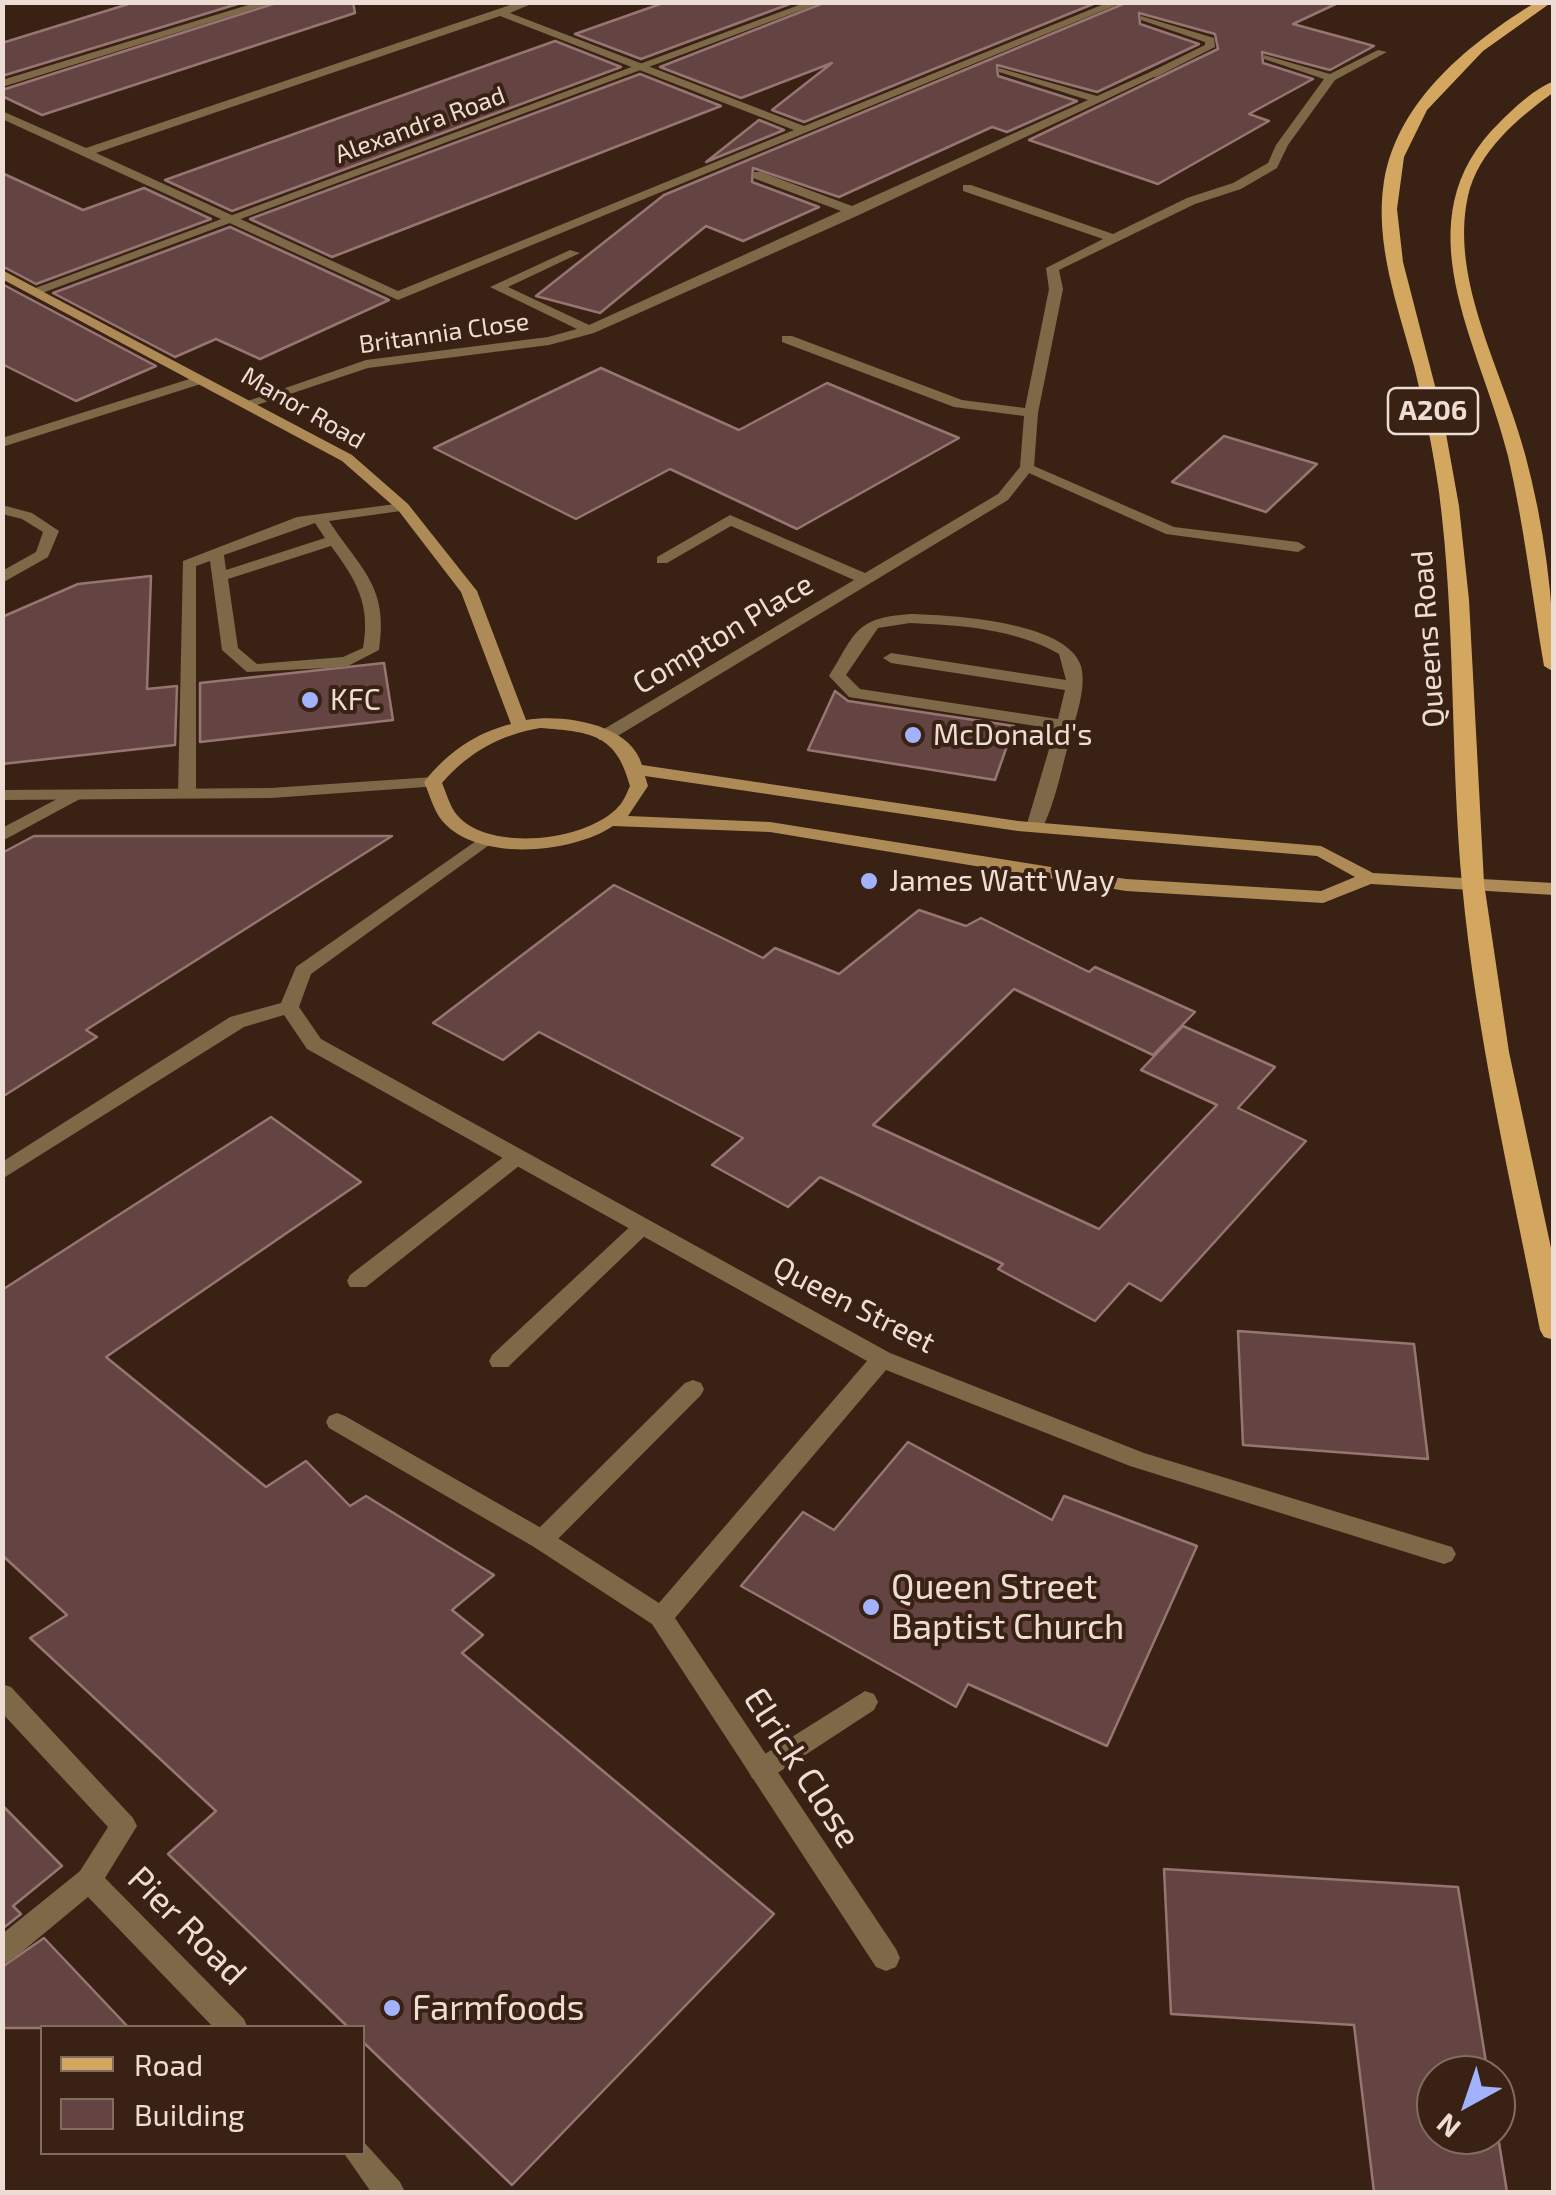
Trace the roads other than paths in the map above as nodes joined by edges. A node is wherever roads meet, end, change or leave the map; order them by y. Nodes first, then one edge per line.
1 (271, 2) edge
2 (531, 2) edge
3 (818, 2) edge
4 (1119, 2) edge
5 (1544, 4) edge
6 (502, 12) junction
7 (1145, 18) dead end
8 (1382, 52) dead end
9 (1268, 57) dead end
10 (642, 68) junction
11 (1002, 70) dead end
12 (1331, 78) junction
13 (2, 84) edge
14 (1554, 86) edge
15 (1100, 100) junction
16 (2, 114) edge
17 (804, 130) junction
18 (87, 152) junction
19 (756, 175) dead end
20 (967, 188) dead end
21 (855, 212) junction
22 (228, 220) junction
23 (1116, 239) junction
24 (574, 253) dead end
25 (2, 274) edge
26 (37, 290) junction
27 (589, 330) junction
28 (786, 338) dead end
29 (199, 380) junction
30 (249, 403) junction
31 (1031, 414) junction
32 (2, 443) edge
33 (1027, 467) junction
34 (403, 506) junction
35 (2, 509) edge
36 (321, 520) junction
37 (334, 541) junction
38 (1298, 547) dead end
39 (216, 552) junction
40 (662, 560) dead end
41 (222, 576) junction
42 (2, 578) edge
43 (868, 580) junction
44 (890, 658) dead end
45 (1554, 666) edge
46 (1073, 686) junction
47 (1063, 725) junction
48 (520, 726) junction
49 (605, 736) junction
50 (640, 770) junction
51 (433, 782) junction
52 (187, 794) junction
53 (2, 795) edge
54 (74, 795) junction
55 (611, 821) junction
56 (1035, 828) junction
57 (2, 836) edge
58 (486, 839) junction
59 (1368, 878) junction
60 (1473, 883) junction
61 (1554, 889) edge
62 (288, 1007) junction
63 (518, 1156) junction
64 (2, 1172) edge
65 (642, 1226) junction
66 (358, 1281) dead end
67 (1554, 1330) edge
68 (500, 1360) dead end
69 (882, 1360) junction
70 (693, 1389) dead end
71 (337, 1422) dead end
72 (542, 1540) junction
73 (1444, 1554) dead end
74 (661, 1617) junction
75 (2, 1695) edge
76 (865, 1702) dead end
77 (762, 1770) junction
78 (89, 1880) junction
79 (2, 1952) edge
80 (886, 1958) dead end
81 (231, 2025) edge
82 (359, 2155) edge
83 (390, 2192) edge

1 - 13 street
2 - 6 street
3 - 10 street, Alexandra Road
4 - 17 street
5 - 60 main road, Queens Road / A206
6 - 10 street
6 - 18 street
7 - 15 street, Britannia Close
8 - 12 street
9 - 12 street
10 - 17 street
10 - 22 street, Alexandra Road
11 - 15 street
12 - 23 street
14 - 45 main road, A206
15 - 21 street, Britannia Close
16 - 18 street
17 - 22 street
18 - 22 street
19 - 21 street
20 - 23 street
21 - 27 street, Britannia Close
22 - 26 street, Alexandra Road
23 - 31 street
24 - 27 street, Britannia Close
25 - 26 street, Manor Road
26 - 29 street, Manor Road
27 - 30 street, Britannia Close
28 - 31 street
29 - 30 street, Manor Road
29 - 32 street
30 - 34 street, Manor Road
31 - 33 street
33 - 38 street
33 - 43 street, Compton Place
34 - 36 street
34 - 48 street, Manor Road
35 - 42 street
36 - 37 street
36 - 39 street
37 - 41 street
37 - 41 street
39 - 41 street
39 - 52 street
40 - 43 street, Compton Place
43 - 49 street, Compton Place
44 - 46 street
46 - 47 street
46 - 47 street
47 - 56 street
48 - 49 street
48 - 51 street
49 - 50 street
50 - 55 street
50 - 56 street
51 - 52 street
51 - 58 street
52 - 54 street
53 - 54 street
54 - 57 street
55 - 58 street
55 - 59 street
56 - 59 street
58 - 62 street
59 - 60 street
60 - 61 street
60 - 67 main road, Queens Road / A206
62 - 63 street, Queen Street
62 - 64 street
63 - 65 street, Queen Street
63 - 66 street
65 - 68 street
65 - 69 street, Queen Street
69 - 73 street, Queen Street
69 - 74 street
70 - 72 street
71 - 72 street, Elrick Close
72 - 74 street, Elrick Close
74 - 77 street, Elrick Close
75 - 78 street, Pier Road
76 - 77 street
77 - 80 street, Elrick Close
78 - 79 street
78 - 81 street, Pier Road
82 - 83 street

